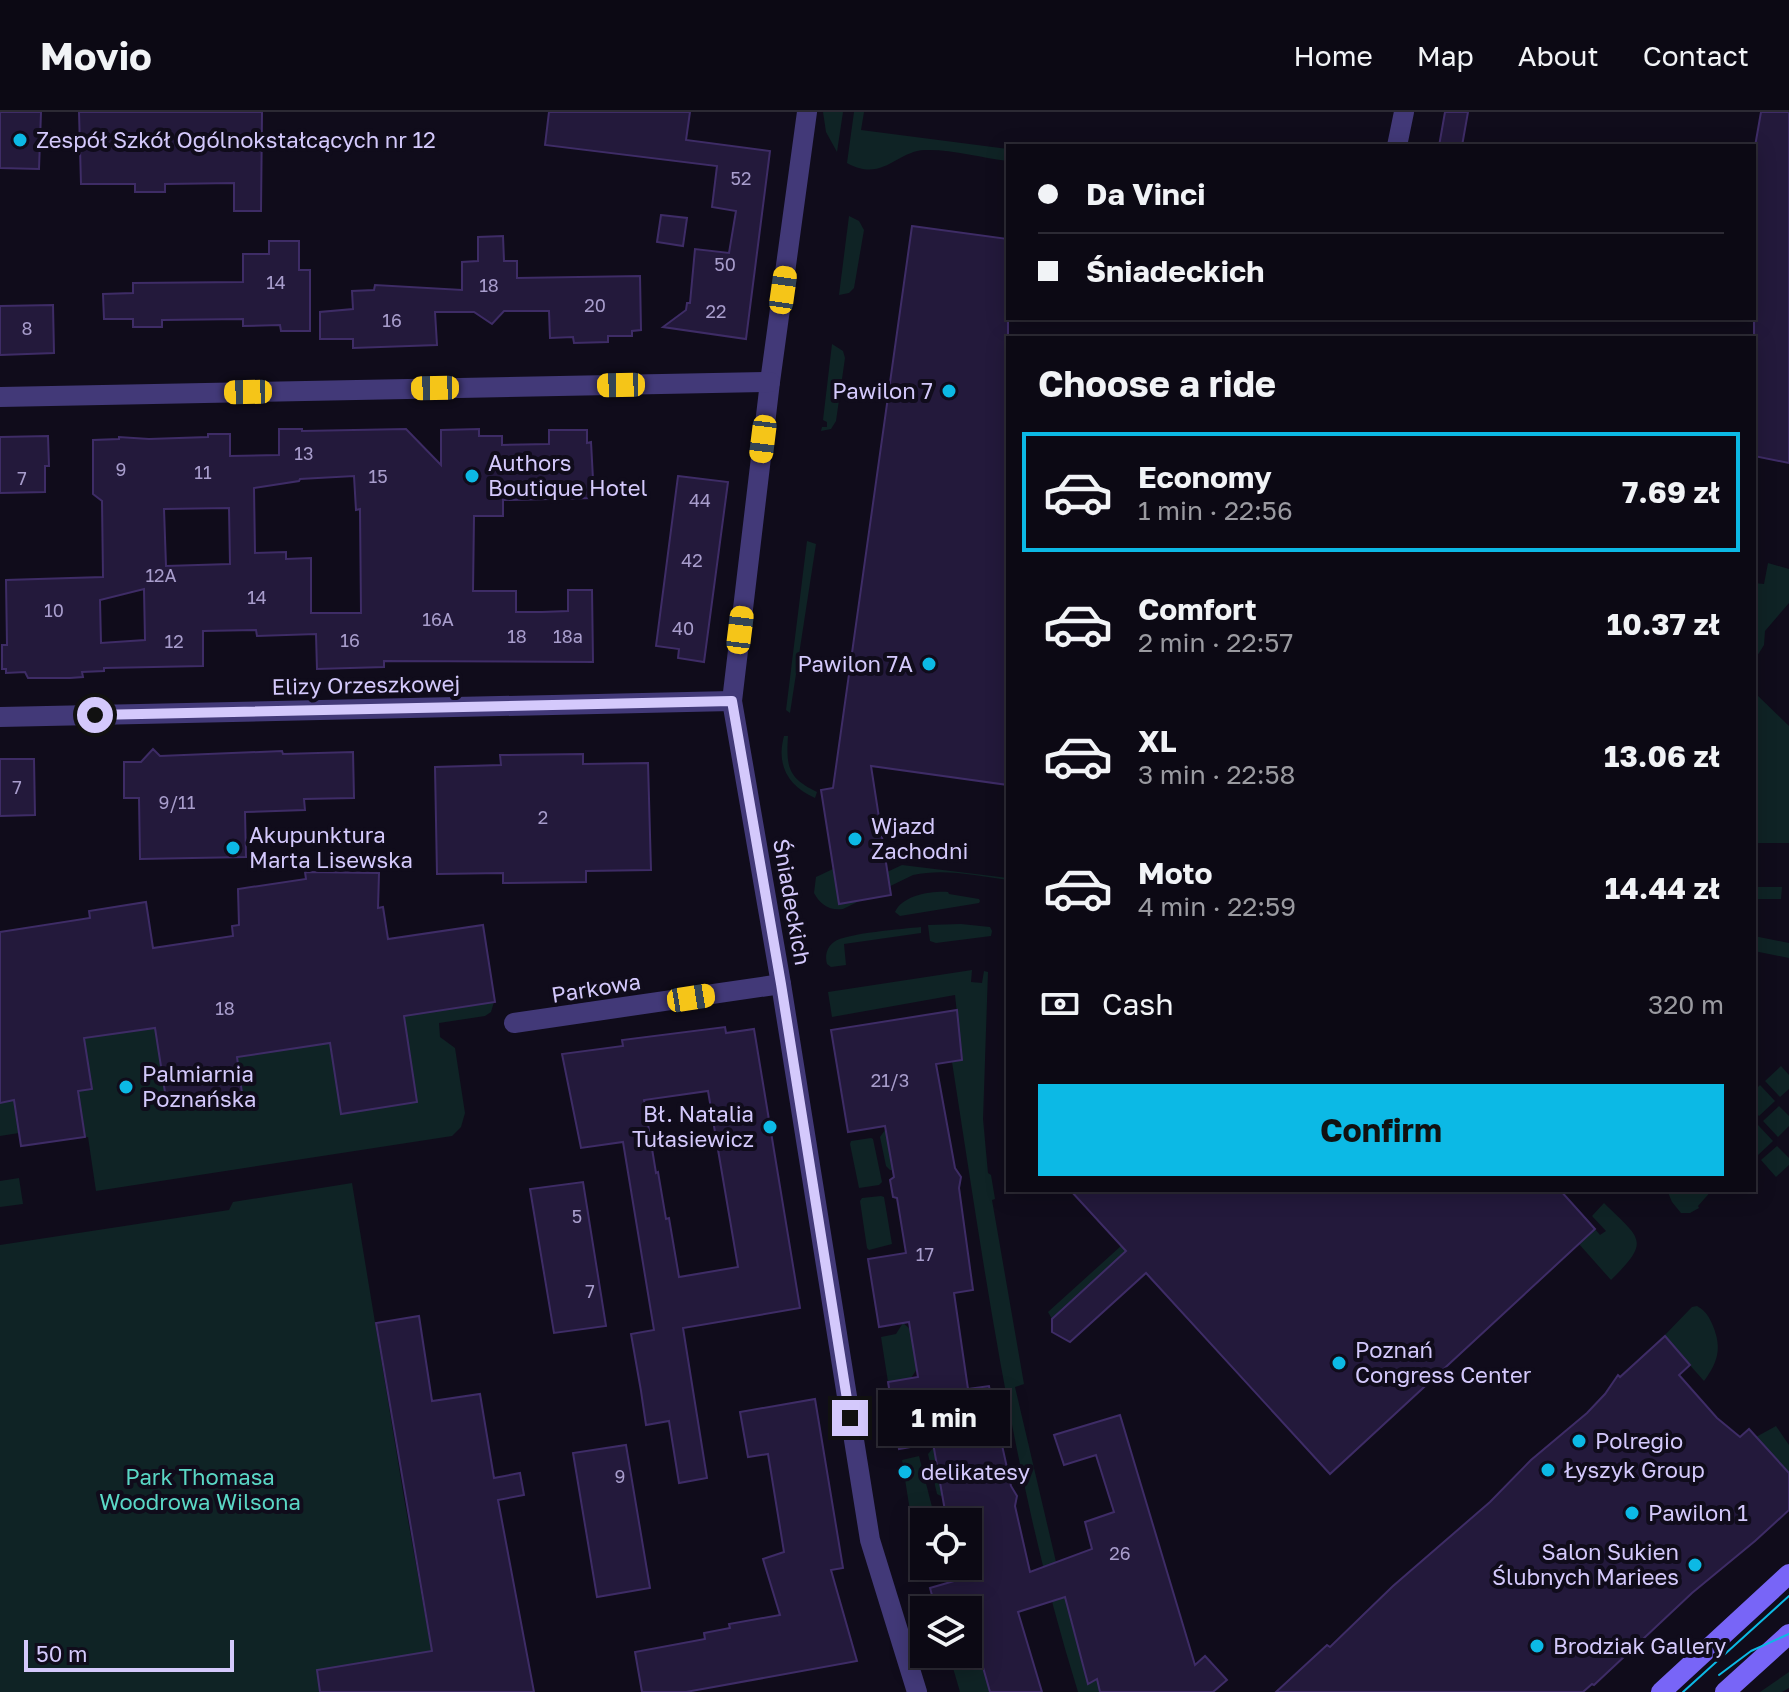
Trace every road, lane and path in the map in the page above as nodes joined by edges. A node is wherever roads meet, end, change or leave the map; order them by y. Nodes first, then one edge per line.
1 (807, 112) edge
2 (1404, 112) edge
3 (1397, 144) edge
4 (770, 382) junction
5 (0, 397) edge
6 (732, 701) junction
7 (0, 717) edge
8 (781, 984) junction
9 (514, 1023) dead end
10 (1789, 1574) edge
11 (1789, 1634) edge
12 (917, 1692) edge
13 (1661, 1692) edge
14 (1725, 1692) edge

1 - 4 street, Śniadeckich
2 - 3 street
4 - 5 street
4 - 6 street, Śniadeckich
6 - 7 street, Elizy Orzeszkowej
6 - 8 street, Śniadeckich
8 - 9 street, Parkowa
8 - 12 street, Śniadeckich
10 - 13 street
11 - 14 street

